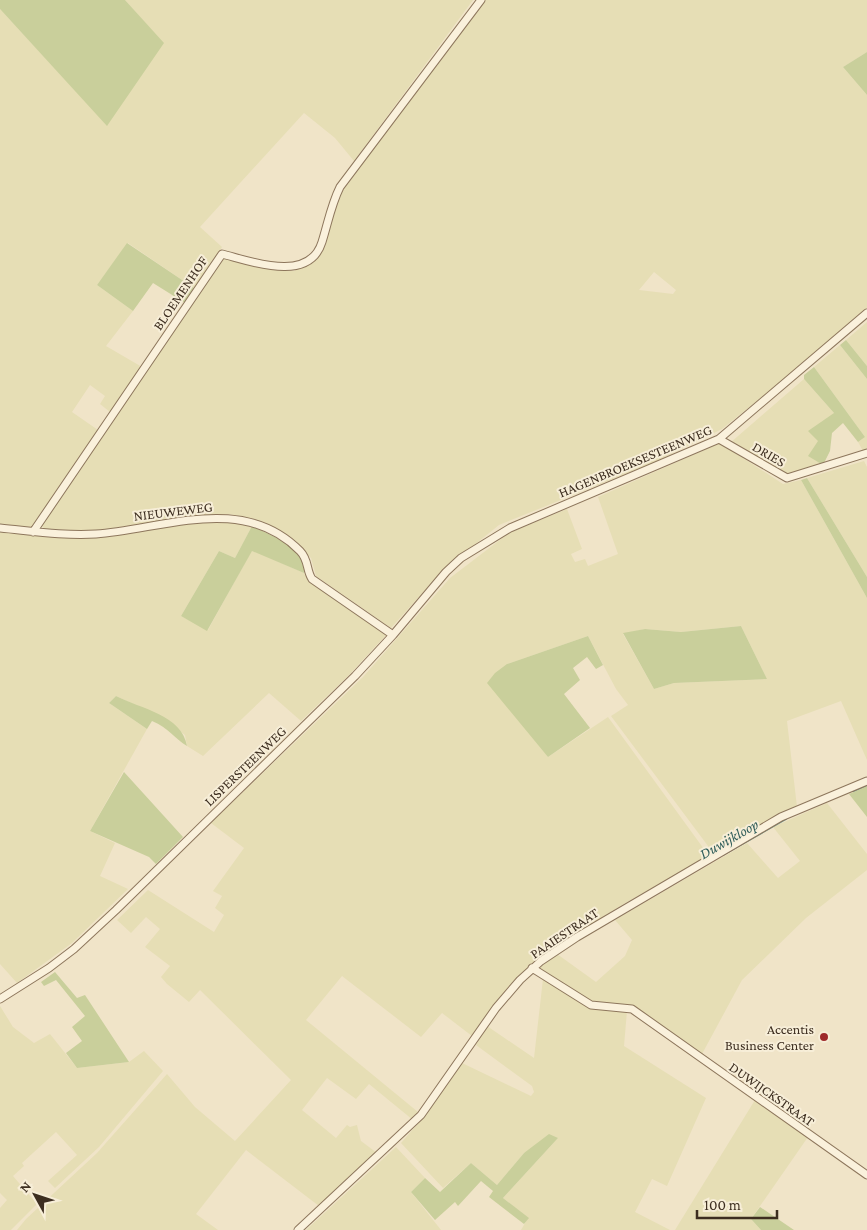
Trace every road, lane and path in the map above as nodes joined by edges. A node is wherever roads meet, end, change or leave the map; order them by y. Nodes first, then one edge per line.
1 (481, 0) edge
2 (867, 313) edge
3 (719, 439) junction
4 (867, 454) edge
5 (0, 528) edge
6 (33, 532) junction
7 (493, 537) joint
8 (393, 635) junction
9 (867, 781) edge
10 (532, 968) junction
11 (0, 999) edge
12 (867, 1175) edge
13 (298, 1230) edge

1 - 6 street, BLOEMENHOF
2 - 3 street, HAGENBROEKSESTEENWEG
3 - 4 street, DRIES
3 - 7 street, HAGENBROEKSESTEENWEG
5 - 6 street, NIEUWEWEG
6 - 8 street, NIEUWEWEG
7 - 8 street, LISPERSTEENWEG
8 - 11 street, LISPERSTEENWEG
9 - 10 street, PAAIESTRAAT
10 - 12 street, DUWIJCKSTRAAT
10 - 13 street, PAAIESTRAAT

